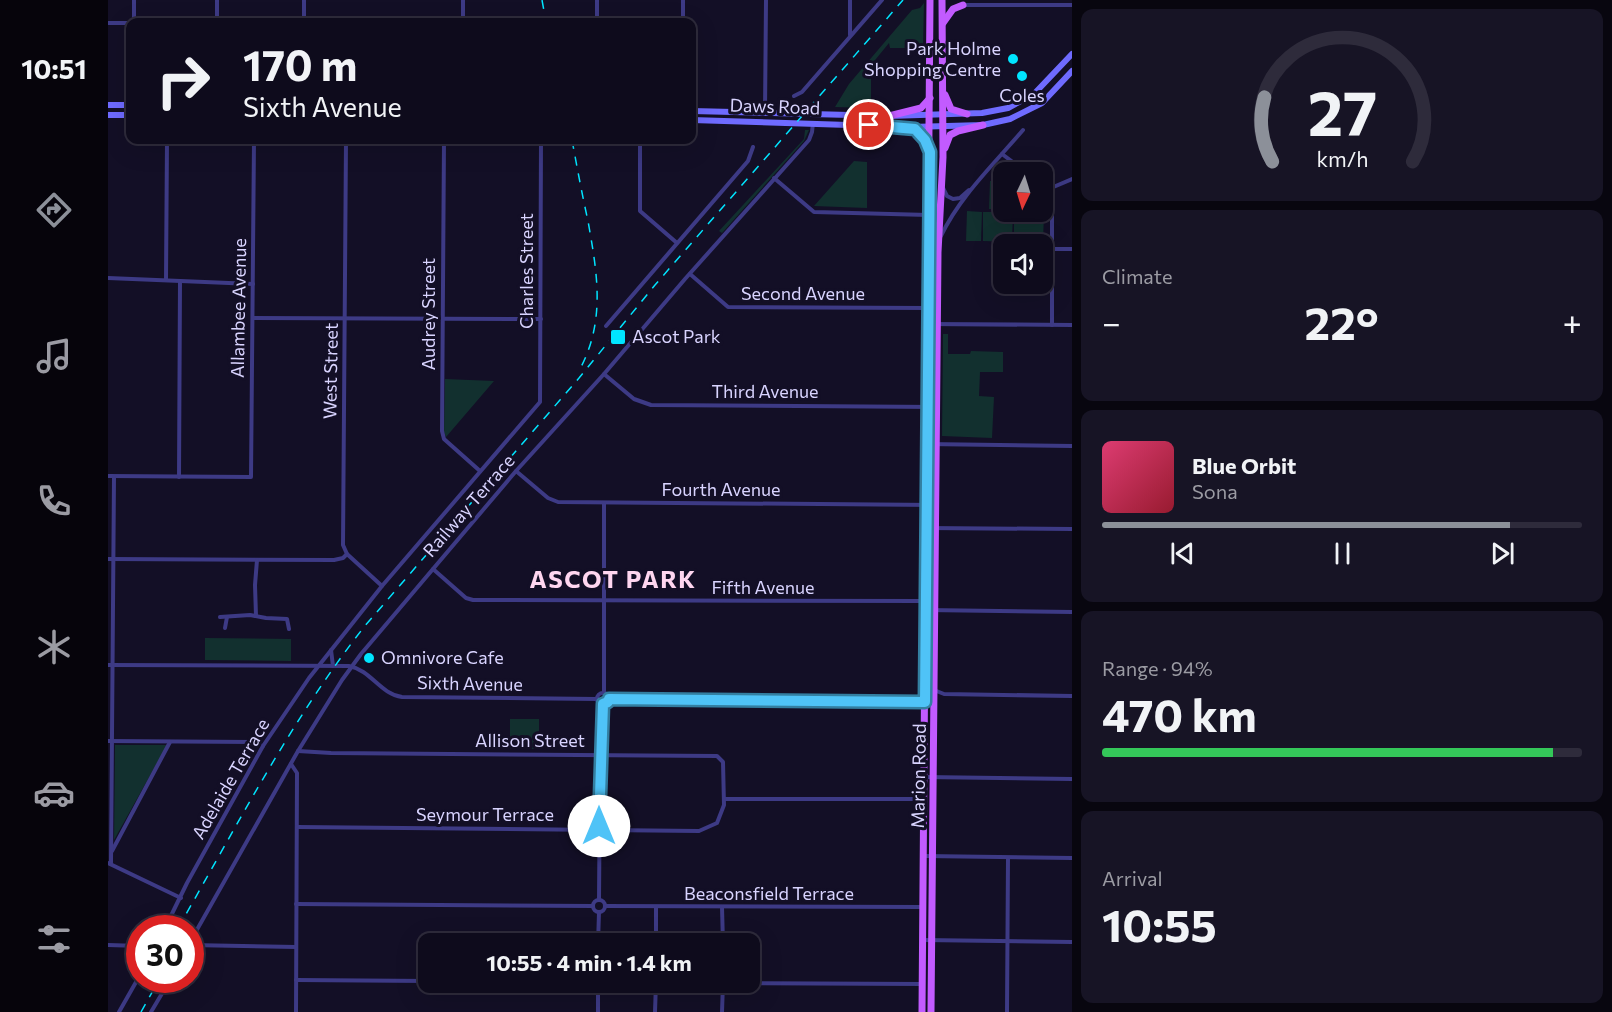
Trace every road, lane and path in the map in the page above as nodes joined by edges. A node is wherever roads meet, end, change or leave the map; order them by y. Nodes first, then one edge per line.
1 (134, 0) edge
2 (217, 0) edge
3 (304, 0) edge
4 (463, 0) edge
5 (597, 0) edge
6 (683, 0) edge
7 (766, 0) edge
8 (850, 0) edge
9 (882, 0) edge
10 (930, 0) edge
11 (942, 0) edge
12 (954, 0) edge
13 (963, 5) junction
14 (1072, 5) edge
15 (132, 18) edge
16 (217, 18) edge
17 (304, 18) edge
18 (463, 18) edge
19 (597, 18) edge
20 (683, 18) edge
21 (108, 23) edge
22 (126, 23) edge
23 (942, 26) junction
24 (850, 37) junction
25 (1072, 54) edge
26 (1072, 71) edge
27 (943, 84) junction
28 (794, 96) dead end
29 (930, 98) junction
30 (108, 105) edge
31 (126, 105) edge
32 (696, 111) edge
33 (765, 112) junction
34 (943, 114) junction
35 (967, 114) junction
36 (108, 115) edge
37 (126, 115) edge
38 (930, 115) junction
39 (889, 116) junction
40 (696, 120) edge
41 (813, 123) junction
42 (983, 125) junction
43 (943, 126) junction
44 (930, 127) junction
45 (911, 128) junction
46 (1023, 130) dead end
47 (168, 144) edge
48 (254, 144) edge
49 (346, 144) edge
50 (444, 144) edge
51 (541, 144) edge
52 (640, 144) edge
53 (753, 147) dead end
54 (930, 152) junction
55 (1002, 154) junction
56 (943, 157) junction
57 (1013, 162) edge
58 (774, 178) junction
59 (1072, 179) edge
60 (976, 184) junction
61 (941, 185) junction
62 (1053, 186) edge
63 (929, 215) junction
64 (677, 243) junction
65 (938, 243) junction
66 (1053, 249) edge
67 (1072, 249) edge
68 (690, 274) junction
69 (108, 278) edge
70 (166, 280) junction
71 (180, 281) junction
72 (253, 284) junction
73 (1052, 294) edge
74 (928, 308) junction
75 (253, 318) junction
76 (345, 319) junction
77 (442, 319) junction
78 (541, 320) junction
79 (928, 324) junction
80 (938, 324) junction
81 (1052, 325) junction
82 (1072, 325) edge
83 (606, 326) dead end
84 (604, 374) junction
85 (540, 402) joint
86 (927, 407) junction
87 (937, 407) junction
88 (926, 444) junction
89 (937, 444) junction
90 (1072, 446) edge
91 (480, 471) junction
92 (516, 471) junction
93 (108, 476) edge
94 (114, 476) junction
95 (178, 477) junction
96 (604, 502) junction
97 (926, 505) junction
98 (936, 505) junction
99 (925, 528) junction
100 (935, 528) junction
101 (1072, 529) edge
102 (346, 554) junction
103 (108, 559) edge
104 (114, 559) junction
105 (256, 560) junction
106 (433, 569) junction
107 (382, 586) junction
108 (603, 601) junction
109 (925, 601) junction
110 (925, 610) junction
111 (935, 610) junction
112 (1072, 612) edge
113 (256, 616) junction
114 (220, 617) dead end
115 (227, 617) junction
116 (225, 627) dead end
117 (289, 629) dead end
118 (331, 649) junction
119 (111, 665) edge
120 (333, 666) junction
121 (352, 666) junction
122 (318, 667) junction
123 (934, 690) junction
124 (604, 693) junction
125 (1072, 696) edge
126 (597, 699) junction
127 (609, 699) junction
128 (925, 702) junction
129 (934, 702) junction
130 (603, 704) junction
131 (110, 741) edge
132 (171, 742) junction
133 (263, 746) junction
134 (298, 751) junction
135 (601, 755) junction
136 (291, 764) junction
137 (924, 777) junction
138 (933, 778) junction
139 (1072, 778) edge
140 (724, 799) junction
141 (924, 799) junction
142 (297, 827) junction
143 (599, 830) junction
144 (111, 851) junction
145 (924, 856) junction
146 (933, 856) junction
147 (1008, 858) junction
148 (1072, 858) edge
149 (110, 863) edge
150 (181, 898) junction
151 (599, 900) junction
152 (296, 904) junction
153 (593, 906) junction
154 (605, 906) junction
155 (656, 907) junction
156 (722, 907) junction
157 (923, 908) junction
158 (932, 908) junction
159 (599, 912) junction
160 (172, 915) edge
161 (204, 919) edge
162 (598, 933) edge
163 (656, 933) edge
164 (723, 933) edge
165 (923, 940) junction
166 (932, 940) junction
167 (1008, 941) junction
168 (1072, 942) edge
169 (204, 944) edge
170 (108, 945) edge
171 (126, 946) edge
172 (296, 947) junction
173 (296, 980) junction
174 (418, 981) edge
175 (760, 983) edge
176 (923, 984) junction
177 (130, 993) edge
178 (162, 993) edge
179 (598, 993) edge
180 (656, 993) edge
181 (723, 993) edge
182 (931, 993) junction
183 (119, 1012) edge
184 (151, 1012) edge
185 (296, 1012) edge
186 (598, 1012) edge
187 (656, 1012) edge
188 (722, 1012) edge
189 (922, 1012) edge
190 (931, 1012) edge
191 (1007, 1012) edge

1 - 15 street
2 - 16 street
3 - 17 street
4 - 18 street
5 - 19 street
6 - 20 street
7 - 33 street
8 - 24 street
9 - 24 street
10 - 29 main road, Marion Road
11 - 23 main road, Marion Road
12 - 13 main road
13 - 14 street
13 - 23 main road
21 - 22 street
23 - 27 main road, Marion Road
24 - 28 street
25 - 35 main road, Daws Road
26 - 42 main road, Daws Road
27 - 34 main road, Marion Road
27 - 35 main road
29 - 38 main road, Marion Road
29 - 39 main road
30 - 31 main road
32 - 33 main road, Daws Road
33 - 39 main road, Daws Road
34 - 35 main road, Daws Road
34 - 38 main road, Daws Road
34 - 43 main road, Marion Road
36 - 37 main road
38 - 39 main road, Daws Road
38 - 44 main road, Marion Road
40 - 41 main road, Daws Road
41 - 45 main road, Daws Road
41 - 58 street, Railway Terrace
42 - 43 main road, Daws Road
42 - 56 main road
43 - 44 main road, Daws Road
43 - 56 main road, Marion Road
44 - 45 main road, Daws Road
44 - 54 main road, Marion Road
45 - 54 main road
46 - 55 street
47 - 70 street
48 - 72 street, Allambee Avenue
49 - 76 street, West Street
50 - 77 street, Audrey Street
51 - 78 street, Charles Street
52 - 64 street
53 - 64 street
54 - 63 main road, Marion Road
55 - 57 street
55 - 60 street
56 - 61 main road, Marion Road
58 - 63 street
58 - 68 street, Railway Terrace
59 - 62 street
60 - 61 street
60 - 65 street
61 - 65 main road, Marion Road
63 - 74 main road, Marion Road
64 - 83 street
65 - 80 main road, Marion Road
66 - 67 street
68 - 74 street, Second Avenue
68 - 84 street, Railway Terrace
69 - 70 street
70 - 71 street
71 - 72 street
71 - 95 street
72 - 75 street, Allambee Avenue
73 - 81 street
74 - 79 main road, Marion Road
75 - 76 street
75 - 95 street, Allambee Avenue
76 - 77 street
76 - 102 street, West Street
77 - 78 street
77 - 91 street, Audrey Street
78 - 85 street, Charles Street
79 - 80 street
79 - 86 main road, Marion Road
80 - 81 street
80 - 87 main road, Marion Road
81 - 82 street
84 - 86 street, Third Avenue
84 - 92 street, Railway Terrace
85 - 91 street, Adelaide Terrace
86 - 87 street, Third Avenue
86 - 88 main road, Marion Road
87 - 89 main road, Marion Road
88 - 89 street
88 - 97 main road, Marion Road
89 - 90 street
89 - 98 main road, Marion Road
91 - 107 street, Adelaide Terrace
92 - 96 street, Fourth Avenue
92 - 106 street, Railway Terrace
93 - 94 street
94 - 95 street
94 - 104 street
96 - 97 street, Fourth Avenue
96 - 108 street
97 - 98 street, Fourth Avenue
97 - 99 main road, Marion Road
98 - 100 main road, Marion Road
99 - 100 street
99 - 109 main road, Marion Road
100 - 101 street
100 - 111 main road, Marion Road
102 - 105 street
102 - 107 street
103 - 104 street
104 - 105 street
104 - 119 street
105 - 113 street
106 - 108 street, Fifth Avenue
106 - 121 street, Railway Terrace
107 - 118 street, Adelaide Terrace
108 - 109 street, Fifth Avenue
108 - 124 street
109 - 110 main road, Marion Road
110 - 111 street
110 - 128 main road, Marion Road
111 - 112 street
111 - 123 main road, Marion Road
113 - 115 street
113 - 117 street
114 - 115 street
115 - 116 street
118 - 120 street
118 - 122 street, Adelaide Terrace
119 - 122 street
119 - 131 street
120 - 121 street
120 - 122 street
121 - 126 street, Sixth Avenue
121 - 134 street, Railway Terrace
122 - 133 street, Adelaide Terrace
123 - 125 street
123 - 129 main road, Marion Road
124 - 126 street
124 - 127 street
126 - 130 street
127 - 128 street
127 - 130 street
128 - 129 street
128 - 137 main road, Marion Road
129 - 138 main road, Marion Road
130 - 135 street
131 - 132 street
131 - 144 street
132 - 133 street
132 - 144 street
133 - 150 street, Adelaide Terrace
134 - 135 street, Allison Street
134 - 136 street, Railway Terrace
135 - 140 street, Allison Street
135 - 143 street
136 - 142 street
136 - 161 street, Railway Terrace
137 - 138 street
137 - 141 main road, Marion Road
138 - 139 street
138 - 146 main road, Marion Road
140 - 141 street
140 - 143 street, Seymour Terrace
141 - 145 main road, Marion Road
142 - 143 street, Seymour Terrace
142 - 152 street
143 - 151 street
144 - 149 street
145 - 146 street
145 - 157 main road, Marion Road
146 - 147 street
146 - 158 main road, Marion Road
147 - 148 street
147 - 167 street
149 - 150 street
150 - 160 street, Adelaide Terrace
151 - 153 street
151 - 154 street
152 - 153 street
152 - 172 street
153 - 159 street
154 - 155 street, Beaconsfield Terrace
154 - 159 street
155 - 156 street, Beaconsfield Terrace
155 - 163 street
156 - 157 street, Beaconsfield Terrace
156 - 164 street
157 - 158 street, Beaconsfield Terrace
157 - 165 main road, Marion Road
158 - 166 main road, Marion Road
159 - 162 street
165 - 166 street
165 - 176 main road, Marion Road
166 - 167 street
166 - 182 main road, Marion Road
167 - 168 street
167 - 191 street
169 - 172 street
170 - 171 street
172 - 173 street
173 - 174 street
173 - 185 street
175 - 176 street
176 - 182 main road
176 - 189 main road, Marion Road
177 - 183 street
178 - 184 street
179 - 186 street
180 - 187 street
181 - 188 street
182 - 190 main road, Marion Road

